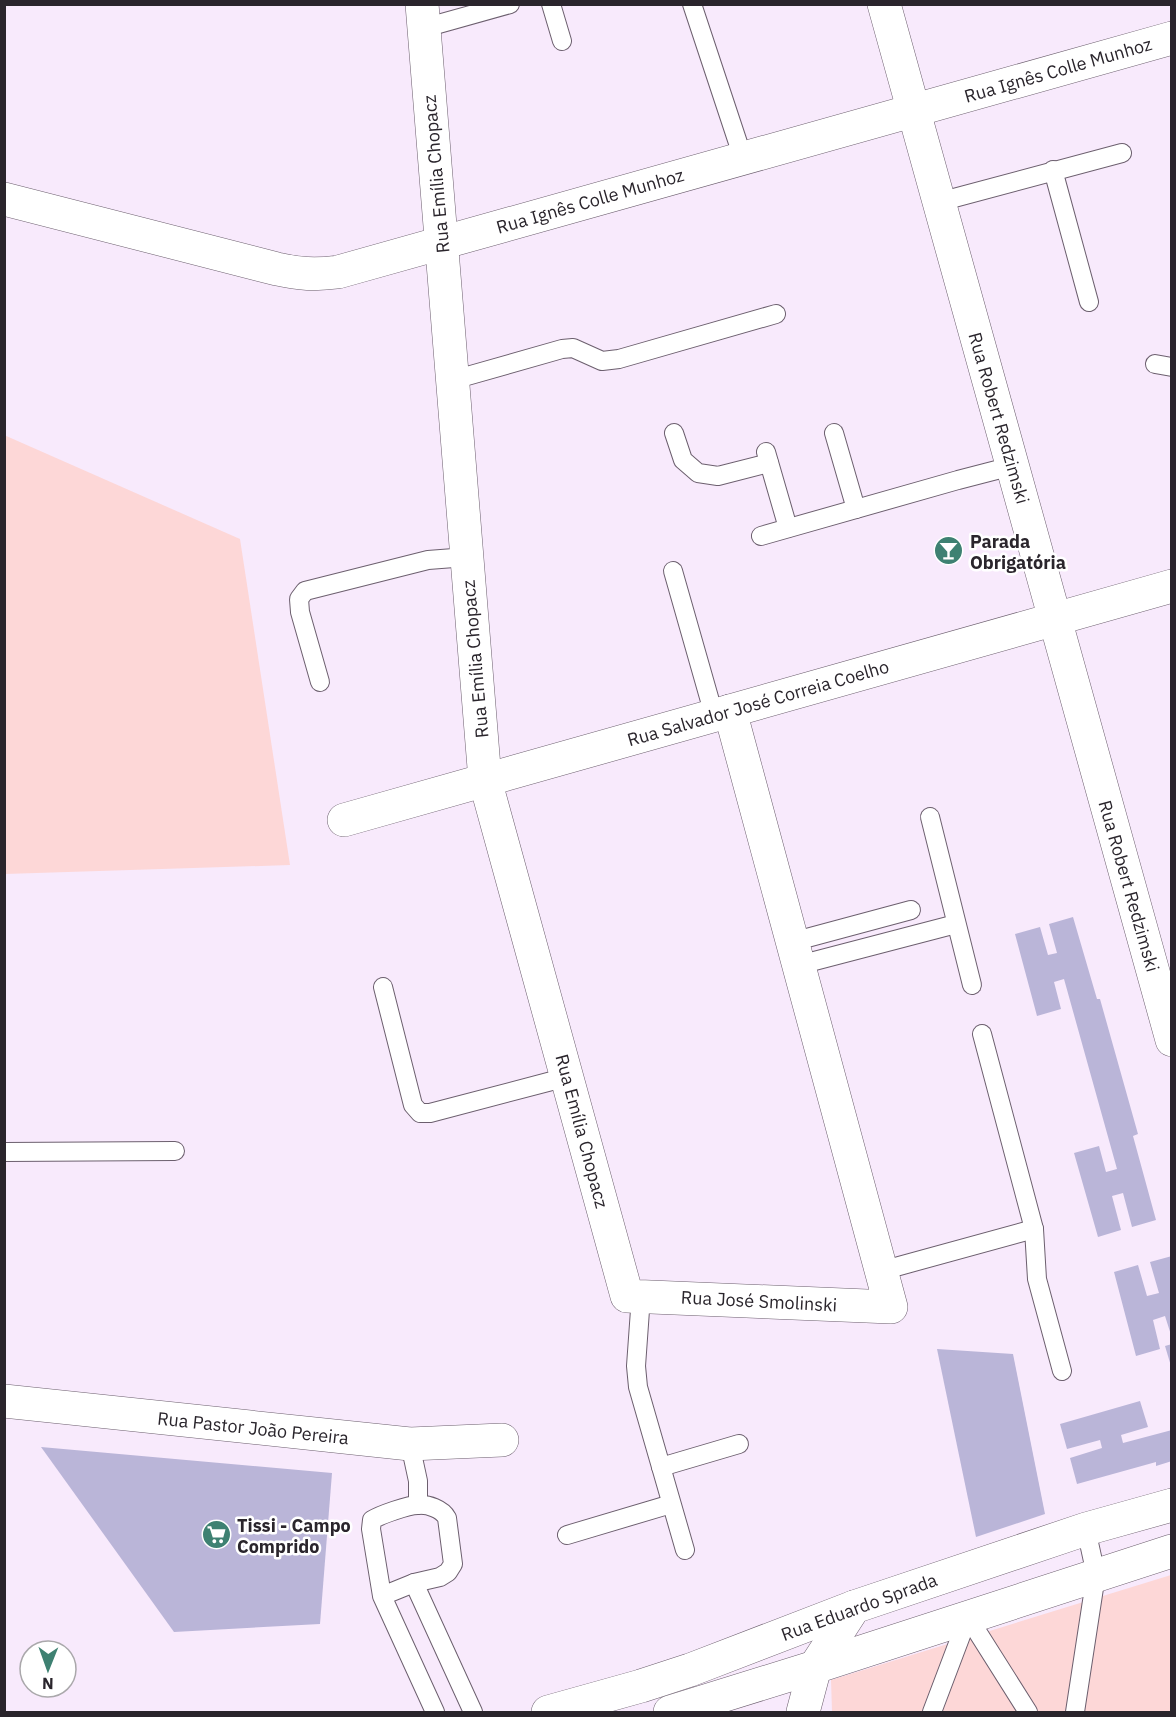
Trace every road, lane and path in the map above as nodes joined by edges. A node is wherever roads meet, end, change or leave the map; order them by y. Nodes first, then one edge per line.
1 (510, 4) edge
2 (551, 4) edge
3 (692, 4) edge
4 (884, 4) edge
5 (423, 16) edge
6 (1172, 38) edge
7 (562, 41) dead end
8 (913, 111) junction
9 (1122, 153) dead end
10 (743, 158) junction
11 (1053, 170) junction
12 (4, 199) edge
13 (939, 202) junction
14 (441, 243) junction
15 (1089, 302) dead end
16 (776, 314) dead end
17 (453, 380) junction
18 (674, 433) dead end
19 (834, 433) dead end
20 (1012, 466) junction
21 (856, 509) junction
22 (788, 528) junction
23 (761, 536) dead end
24 (467, 557) junction
25 (673, 571) dead end
26 (1172, 586) edge
27 (1054, 619) junction
28 (320, 682) dead end
29 (722, 713) junction
30 (485, 780) junction
31 (930, 817) dead end
32 (344, 819) dead end
33 (910, 910) dead end
34 (956, 924) junction
35 (795, 953) junction
36 (972, 985) dead end
37 (384, 987) dead end
38 (982, 1034) dead end
39 (1172, 1040) edge
40 (567, 1077) junction
41 (175, 1150) dead end
42 (4, 1152) edge
43 (1034, 1228) junction
44 (881, 1271) junction
45 (634, 1296) junction
46 (1062, 1371) dead end
47 (4, 1401) edge
48 (502, 1440) dead end
49 (410, 1444) junction
50 (739, 1444) dead end
51 (661, 1467) junction
52 (671, 1504) junction
53 (418, 1505) junction
54 (1172, 1505) edge
55 (1086, 1529) junction
56 (567, 1535) dead end
57 (685, 1550) dead end
58 (1172, 1551) edge
59 (1096, 1575) junction
60 (414, 1583) junction
61 (382, 1596) junction
62 (854, 1607) junction
63 (968, 1617) junction
64 (815, 1667) junction
65 (435, 1713) edge
66 (473, 1713) edge
67 (548, 1713) edge
68 (670, 1713) edge
69 (803, 1713) edge
70 (932, 1713) edge
71 (1028, 1713) edge
72 (1075, 1713) edge

1 - 5 lane
2 - 7 lane
3 - 10 lane
4 - 8 street, Rua Robert Redzimski
5 - 14 street, Rua Emília Chopacz
6 - 8 street, Rua Ignês Colle Munhoz
8 - 10 street, Rua Ignês Colle Munhoz
8 - 13 street, Rua Robert Redzimski
9 - 11 lane
10 - 14 street, Rua Ignês Colle Munhoz
11 - 13 lane
11 - 15 lane
12 - 14 street, Rua Ignês Colle Munhoz
13 - 20 street, Rua Robert Redzimski
14 - 17 street, Rua Emília Chopacz
16 - 17 lane
17 - 24 street, Rua Emília Chopacz
18 - 22 lane
19 - 21 lane
20 - 21 lane
20 - 27 street, Rua Robert Redzimski
21 - 22 lane
22 - 23 lane
24 - 28 lane
24 - 30 street, Rua Emília Chopacz
25 - 29 lane
26 - 27 street, Rua Salvador José Correia Coelho
27 - 29 street, Rua Salvador José Correia Coelho
27 - 39 street, Rua Robert Redzimski
29 - 30 street, Rua Salvador José Correia Coelho
29 - 35 street
30 - 32 street, Rua Salvador José Correia Coelho
30 - 40 street, Rua Emília Chopacz
31 - 34 lane
33 - 35 lane
34 - 35 lane
34 - 36 lane
35 - 44 street
37 - 40 lane
38 - 43 lane
40 - 45 street, Rua Emília Chopacz
41 - 42 lane
43 - 44 lane
43 - 46 lane
44 - 45 street, Rua José Smolinski
45 - 51 lane
47 - 49 street, Rua Pastor João Pereira
48 - 49 street, Rua Pastor João Pereira
49 - 53 lane
50 - 51 lane
51 - 52 lane
52 - 56 lane
52 - 57 lane
53 - 60 lane
53 - 61 lane
54 - 55 street, Rua Eduardo Sprada
55 - 59 lane
55 - 62 street, Rua Eduardo Sprada
58 - 59 street
59 - 63 street
59 - 72 lane
60 - 61 lane
60 - 66 lane
61 - 65 lane
62 - 64 street
62 - 67 street, Rua Eduardo Sprada
63 - 64 street
63 - 70 lane
63 - 71 lane
64 - 68 street
64 - 69 street

